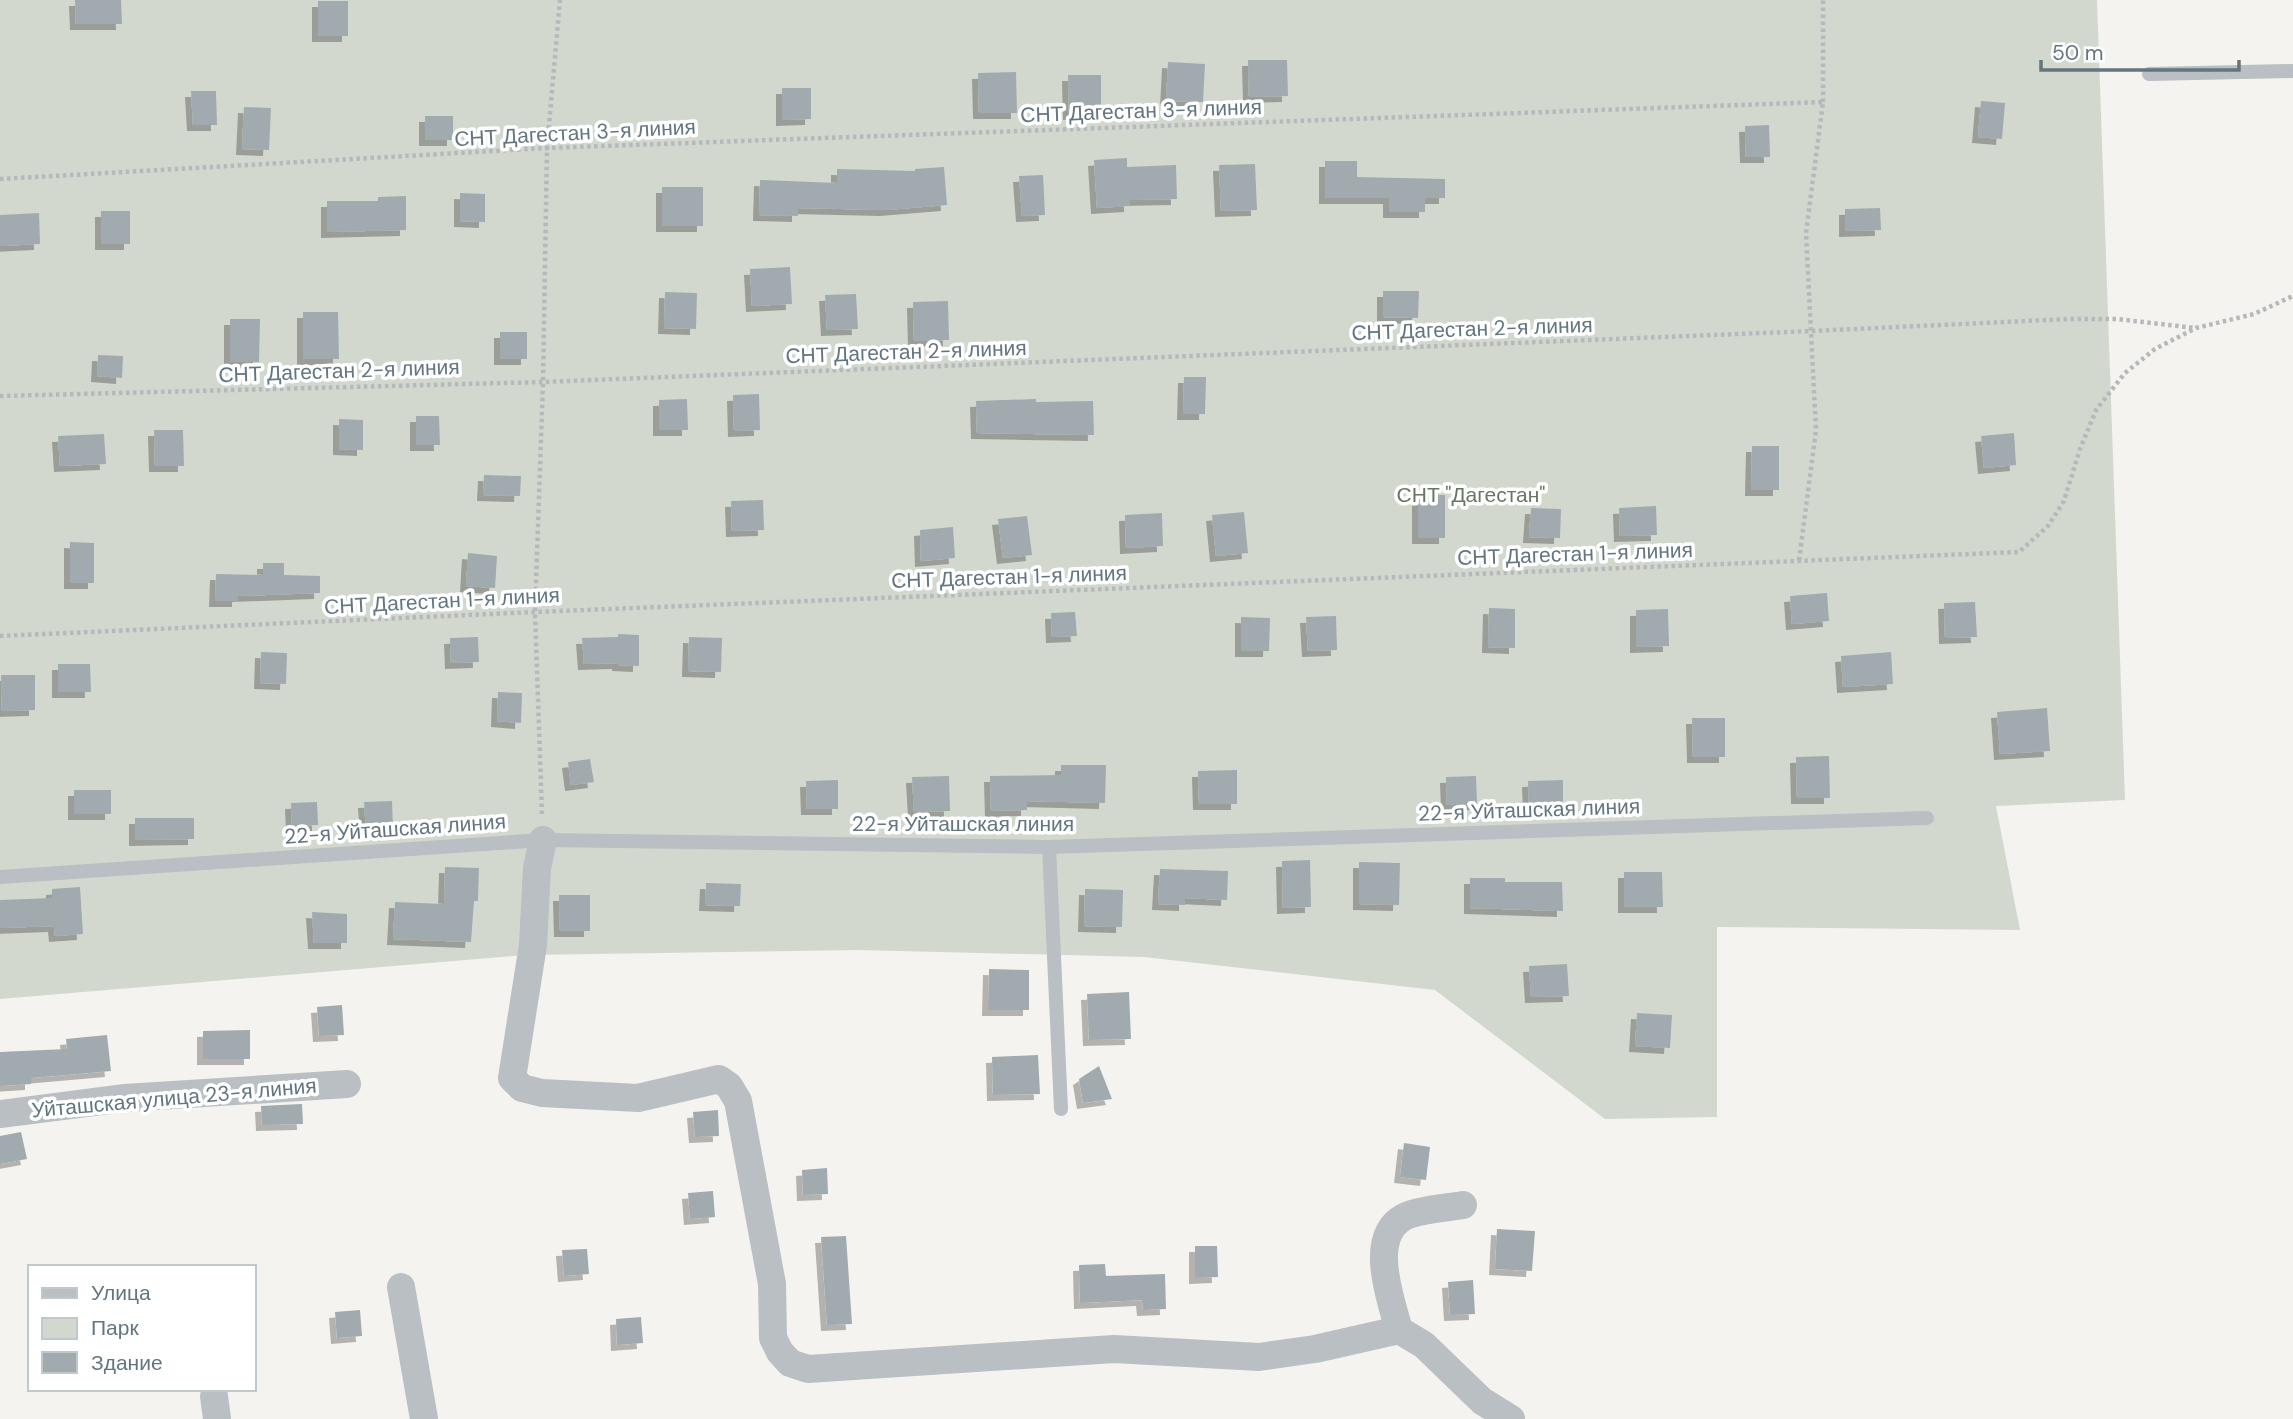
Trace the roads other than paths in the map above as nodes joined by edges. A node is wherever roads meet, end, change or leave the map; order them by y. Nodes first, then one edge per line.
1 (2293, 71) edge
2 (2149, 74) dead end
3 (1927, 818) dead end
4 (543, 840) junction
5 (1049, 847) junction
6 (0, 877) edge
7 (347, 1084) dead end
8 (1061, 1109) dead end
9 (0, 1114) edge
10 (1463, 1205) dead end
11 (401, 1287) dead end
12 (1399, 1330) junction
13 (424, 1419) edge
14 (1511, 1419) edge

1 - 2 lane
3 - 5 lane, 22-я Уйташская линия
4 - 5 lane, 22-я Уйташская линия
4 - 6 lane, 22-я Уйташская линия
4 - 12 street
5 - 8 lane
7 - 9 street, Уйташская улица 23-я линия
10 - 12 street
11 - 13 street
12 - 14 street

